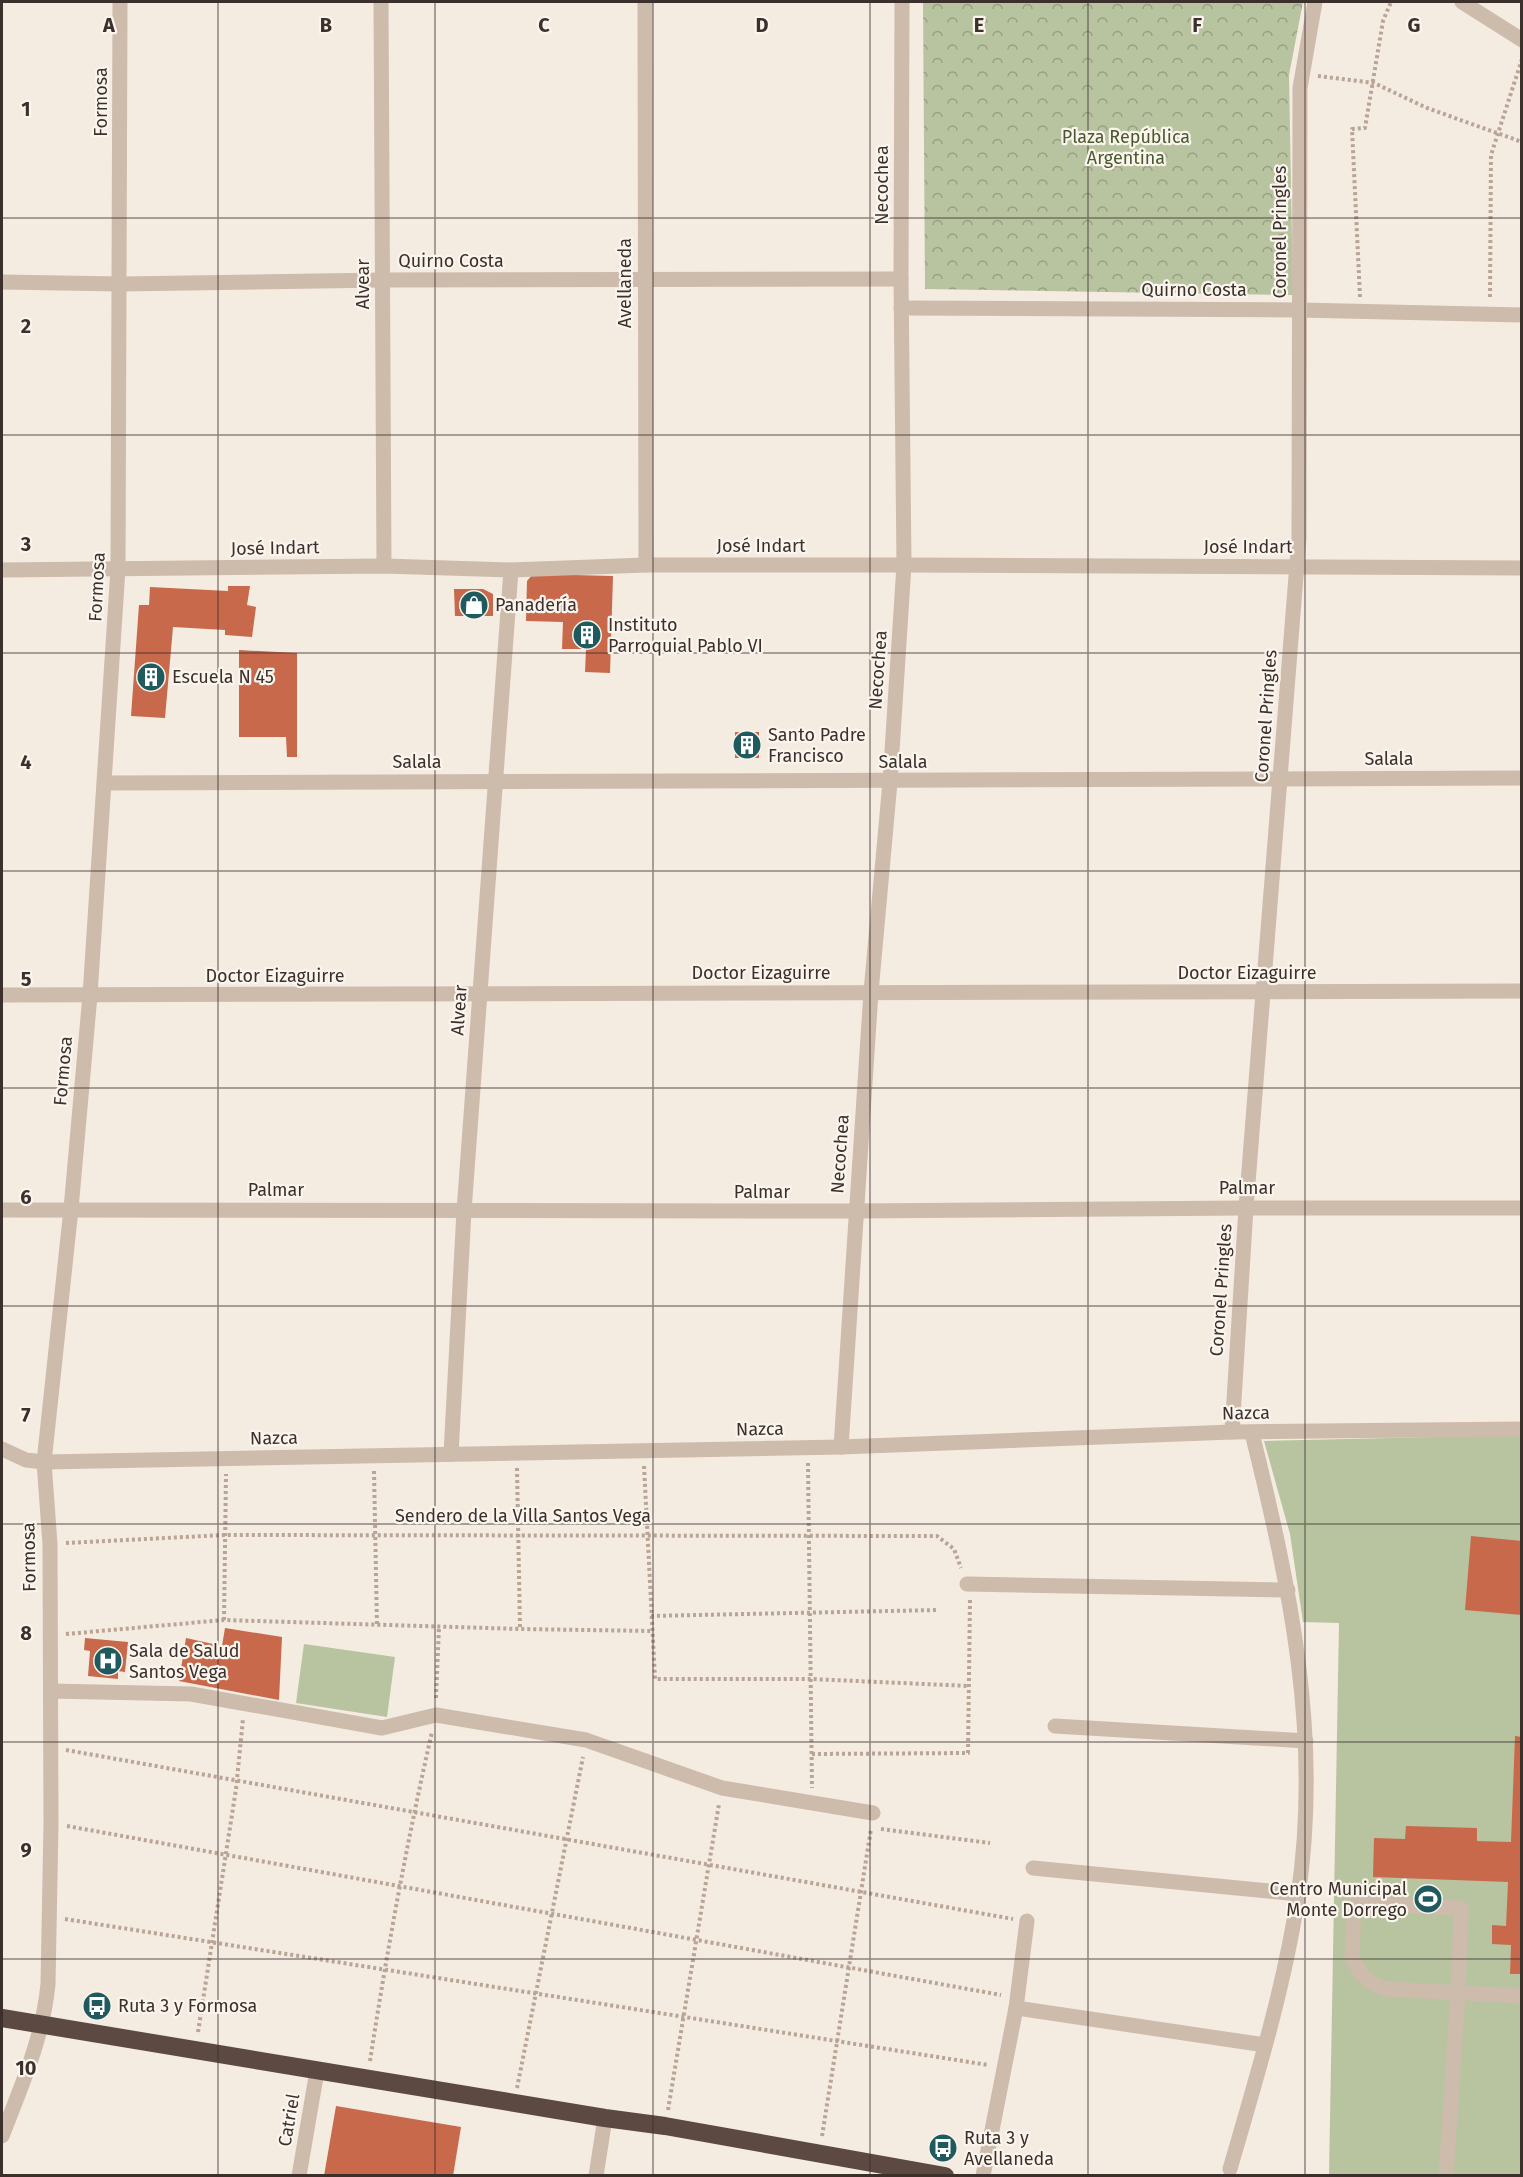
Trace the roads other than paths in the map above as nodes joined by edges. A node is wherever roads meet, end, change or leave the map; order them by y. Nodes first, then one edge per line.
1 (120, 2) edge
2 (381, 2) edge
3 (645, 2) edge
4 (902, 2) edge
5 (1315, 2) edge
6 (1462, 2) edge
7 (1521, 40) edge
8 (901, 279) junction
9 (383, 280) junction
10 (644, 280) junction
11 (2, 282) edge
12 (120, 284) junction
13 (901, 308) junction
14 (1299, 310) junction
15 (1521, 315) edge
16 (646, 565) junction
17 (904, 565) junction
18 (384, 566) junction
19 (1296, 567) junction
20 (1521, 568) edge
21 (118, 569) junction
22 (2, 570) edge
23 (511, 570) junction
24 (1281, 778) junction
25 (1521, 778) edge
26 (496, 781) junction
27 (890, 782) junction
28 (105, 783) junction
29 (1521, 991) edge
30 (871, 992) junction
31 (1263, 992) junction
32 (2, 995) edge
33 (90, 995) junction
34 (479, 995) junction
35 (1246, 1208) junction
36 (1521, 1208) edge
37 (71, 1209) junction
38 (2, 1210) edge
39 (464, 1210) junction
40 (856, 1211) junction
41 (1521, 1429) edge
42 (1232, 1432) junction
43 (1252, 1433) junction
44 (841, 1447) junction
45 (2, 1449) edge
46 (451, 1454) junction
47 (44, 1462) junction
48 (967, 1584) road end
49 (1288, 1590) junction
50 (51, 1691) junction
51 (1054, 1726) dead end
52 (1306, 1741) junction
53 (872, 1820) road end
54 (1033, 1868) dead end
55 (1299, 1894) junction
56 (1027, 1921) road end
57 (1458, 1993) junction
58 (1521, 1996) edge
59 (1017, 2003) junction
60 (2, 2018) edge
61 (42, 2025) junction
62 (1266, 2045) junction
63 (317, 2071) junction
64 (605, 2118) junction
65 (2, 2136) edge
66 (1230, 2169) dead end
67 (899, 2172) edge
68 (299, 2175) edge
69 (596, 2175) edge
70 (945, 2175) edge
71 (983, 2175) edge
72 (1446, 2175) edge

1 - 12 street, Formosa
2 - 9 street, Alvear
3 - 10 street, Avellaneda
4 - 8 street, Necochea
5 - 14 street, Coronel Pringles
6 - 7 street
8 - 10 street, Quirno Costa
8 - 13 street, Necochea
9 - 10 street, Quirno Costa
9 - 12 street, Quirno Costa
9 - 18 street, Alvear
10 - 16 street, Avellaneda
11 - 12 street, Quirno Costa
12 - 21 street, Formosa
13 - 14 street, Quirno Costa
13 - 17 street, Necochea
14 - 15 street, Quirno Costa
14 - 19 street, Coronel Pringles
16 - 17 street, José Indart
16 - 23 street, José Indart
17 - 19 street, José Indart
17 - 27 street, Necochea
18 - 21 street, José Indart
18 - 23 street, José Indart
19 - 20 street, José Indart
19 - 24 street, Coronel Pringles
21 - 22 street, José Indart
21 - 28 street, Formosa
23 - 26 street, Alvear
24 - 25 street, Salala
24 - 27 street, Salala
24 - 31 street, Coronel Pringles
26 - 27 street, Salala
26 - 28 street, Salala
26 - 34 street, Alvear
27 - 30 street, Necochea
28 - 33 street, Formosa
29 - 31 street, Doctor Eizaguirre
30 - 31 street, Doctor Eizaguirre
30 - 34 street, Doctor Eizaguirre
30 - 40 street, Necochea
31 - 35 street, Coronel Pringles
32 - 33 street, Doctor Eizaguirre
33 - 34 street, Doctor Eizaguirre
33 - 37 street, Formosa
34 - 39 street, Alvear
35 - 36 street, Palmar
35 - 40 street, Palmar
35 - 42 street, Coronel Pringles
37 - 38 street, Palmar
37 - 39 street, Palmar
37 - 47 street, Formosa
39 - 40 street, Palmar
39 - 46 street, Alvear
40 - 44 street, Necochea
41 - 43 street, Nazca
42 - 43 street, Nazca
42 - 44 street, Nazca
43 - 49 street
44 - 46 street, Nazca
45 - 47 street, Nazca
46 - 47 street, Nazca
47 - 50 street, Formosa
48 - 49 street
49 - 52 street
50 - 53 street
50 - 61 street, Formosa
51 - 52 street
52 - 55 street
54 - 55 street
55 - 62 street
56 - 59 street
57 - 57 street
57 - 58 street
57 - 72 street
59 - 62 street
59 - 71 street
60 - 61 highway
61 - 63 highway
61 - 65 street, Formosa
62 - 66 street
63 - 64 highway
63 - 68 street, Catriel
64 - 67 highway
64 - 69 street
67 - 70 highway

